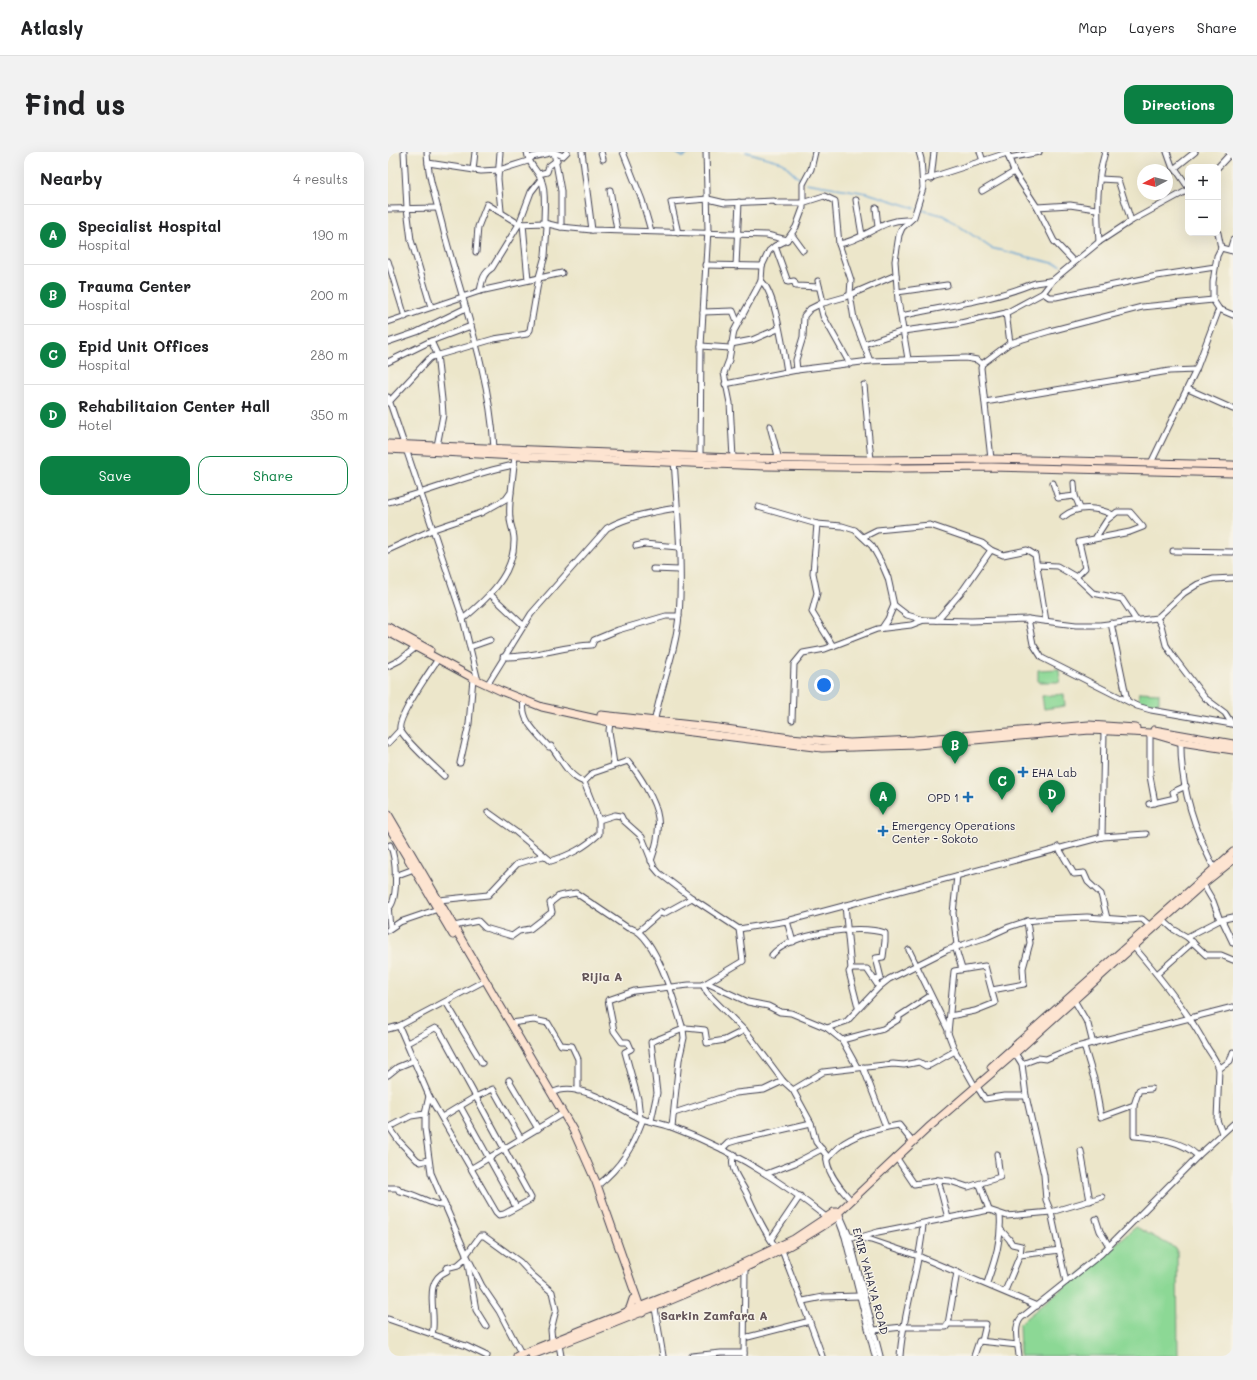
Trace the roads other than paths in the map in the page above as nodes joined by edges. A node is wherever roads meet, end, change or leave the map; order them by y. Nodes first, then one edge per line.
1 (404, 152) edge
2 (427, 152) edge
3 (476, 152) edge
4 (500, 152) edge
5 (527, 152) edge
6 (554, 152) edge
7 (567, 152) edge
8 (582, 152) edge
9 (602, 152) edge
10 (623, 152) edge
11 (706, 152) edge
12 (815, 152) edge
13 (918, 152) edge
14 (934, 152) edge
15 (980, 152) edge
16 (1007, 152) edge
17 (1039, 152) edge
18 (1105, 152) edge
19 (1167, 152) edge
20 (1196, 152) edge
21 (1232, 152) edge
22 (562, 156) junction
23 (1009, 158) junction
24 (603, 159) dead end
25 (528, 161) junction
26 (983, 161) junction
27 (556, 162) junction
28 (428, 163) junction
29 (1221, 164) edge
30 (1174, 168) junction
31 (473, 170) junction
32 (498, 170) junction
33 (1014, 172) junction
34 (540, 177) junction
35 (931, 178) junction
36 (1100, 179) junction
37 (923, 180) junction
38 (1185, 184) edge
39 (610, 190) dead end
40 (1185, 190) edge
41 (982, 191) dead end
42 (708, 199) junction
43 (856, 200) dead end
44 (739, 202) junction
45 (802, 203) junction
46 (1037, 207) junction
47 (407, 208) junction
48 (438, 208) junction
49 (876, 208) dead end
50 (1096, 208) junction
51 (388, 209) edge
52 (498, 211) junction
53 (909, 220) junction
54 (1131, 221) junction
55 (544, 223) junction
56 (521, 224) junction
57 (561, 227) junction
58 (878, 227) junction
59 (592, 230) junction
60 (617, 230) junction
61 (651, 231) junction
62 (678, 233) junction
63 (706, 233) junction
64 (738, 234) junction
65 (792, 235) junction
66 (862, 236) junction
67 (1219, 236) edge
68 (787, 240) junction
69 (1233, 240) edge
70 (1099, 242) junction
71 (839, 244) junction
72 (775, 246) junction
73 (1221, 248) junction
74 (803, 250) dead end
75 (1232, 250) edge
76 (476, 252) dead end
77 (388, 261) edge
78 (1074, 262) junction
79 (704, 265) junction
80 (736, 266) junction
81 (762, 266) junction
82 (1215, 267) junction
83 (562, 273) dead end
84 (896, 274) junction
85 (539, 277) junction
86 (528, 280) junction
87 (1053, 280) junction
88 (761, 281) junction
89 (947, 285) dead end
90 (480, 291) junction
91 (898, 292) junction
92 (1043, 293) junction
93 (850, 294) junction
94 (462, 298) junction
95 (1213, 300) junction
96 (822, 303) junction
97 (431, 307) junction
98 (466, 308) junction
99 (1219, 310) junction
100 (703, 312) junction
101 (1006, 313) junction
102 (1233, 315) edge
103 (901, 316) junction
104 (405, 317) junction
105 (737, 321) junction
106 (388, 322) edge
107 (471, 326) junction
108 (778, 330) junction
109 (903, 331) junction
110 (430, 341) junction
111 (388, 342) edge
112 (1010, 342) junction
113 (864, 344) junction
114 (475, 345) junction
115 (701, 346) junction
116 (731, 346) junction
117 (436, 356) junction
118 (908, 359) junction
119 (870, 361) junction
120 (388, 362) edge
121 (850, 364) junction
122 (982, 364) junction
123 (797, 370) junction
124 (1196, 370) junction
125 (787, 372) junction
126 (725, 384) junction
127 (864, 385) dead end
128 (1188, 389) junction
129 (389, 400) edge
130 (986, 402) junction
131 (1233, 408) edge
132 (770, 426) dead end
133 (388, 444) edge
134 (437, 446) junction
135 (405, 447) junction
136 (494, 448) junction
137 (388, 449) edge
138 (515, 456) junction
139 (700, 456) junction
140 (778, 456) dead end
141 (674, 458) junction
142 (733, 458) junction
143 (991, 459) junction
144 (871, 460) junction
145 (1151, 463) junction
146 (514, 464) junction
147 (1233, 465) edge
148 (1233, 473) edge
149 (1053, 483) dead end
150 (1074, 483) dead end
151 (511, 492) junction
152 (421, 493) junction
153 (1074, 496) junction
154 (388, 502) edge
155 (758, 507) dead end
156 (676, 508) junction
157 (1080, 508) junction
158 (1113, 515) junction
159 (1063, 517) dead end
160 (817, 524) junction
161 (434, 529) junction
162 (863, 537) junction
163 (1096, 537) junction
164 (636, 546) dead end
165 (678, 547) junction
166 (388, 550) edge
167 (990, 550) junction
168 (1173, 551) dead end
169 (1233, 552) edge
170 (1037, 565) junction
171 (653, 569) dead end
172 (679, 570) junction
173 (1076, 577) junction
174 (1233, 578) edge
175 (491, 595) junction
176 (894, 605) junction
177 (679, 616) junction
178 (1157, 618) junction
179 (463, 619) junction
180 (1028, 619) junction
181 (924, 620) junction
182 (937, 620) junction
183 (1136, 620) junction
184 (1046, 621) junction
185 (1111, 624) junction
186 (523, 625) junction
187 (388, 627) edge
188 (882, 628) junction
189 (388, 632) edge
190 (490, 640) dead end
191 (833, 646) junction
192 (470, 647) junction
193 (415, 648) junction
194 (503, 657) junction
195 (438, 659) junction
196 (388, 666) edge
197 (475, 678) junction
198 (489, 682) junction
199 (524, 700) junction
200 (1127, 700) junction
201 (792, 720) dead end
202 (610, 722) junction
203 (654, 724) junction
204 (1232, 724) edge
205 (400, 730) junction
206 (1104, 731) junction
207 (1150, 733) junction
208 (1181, 742) junction
209 (388, 743) edge
210 (1233, 744) edge
211 (1233, 750) edge
212 (460, 763) dead end
213 (614, 764) junction
214 (444, 776) dead end
215 (584, 782) junction
216 (1186, 786) junction
217 (488, 812) dead end
218 (388, 814) edge
219 (599, 820) junction
220 (388, 825) edge
221 (1146, 834) dead end
222 (1102, 837) junction
223 (396, 838) junction
224 (389, 845) edge
225 (1058, 847) junction
226 (1233, 852) edge
227 (543, 856) junction
228 (1233, 860) edge
229 (652, 861) junction
230 (1214, 868) junction
231 (414, 869) junction
232 (395, 876) junction
233 (957, 876) junction
234 (1203, 884) junction
235 (692, 898) junction
236 (439, 900) junction
237 (388, 904) edge
238 (845, 905) junction
239 (438, 909) junction
240 (1233, 917) edge
241 (1107, 918) junction
242 (1163, 920) junction
243 (1221, 920) junction
244 (787, 921) junction
245 (1027, 921) junction
246 (1149, 925) junction
247 (454, 926) junction
248 (848, 928) junction
249 (389, 929) edge
250 (739, 929) junction
251 (639, 931) junction
252 (1187, 937) junction
253 (793, 942) junction
254 (1193, 942) junction
255 (1233, 943) edge
256 (956, 946) junction
257 (1134, 947) junction
258 (909, 950) dead end
259 (772, 955) dead end
260 (1233, 960) edge
261 (917, 966) junction
262 (851, 969) junction
263 (962, 969) junction
264 (1157, 974) junction
265 (875, 980) junction
266 (482, 982) junction
267 (705, 984) junction
268 (670, 987) junction
269 (879, 987) junction
270 (992, 990) junction
271 (930, 996) junction
272 (1074, 1000) junction
273 (446, 1002) junction
274 (858, 1007) junction
275 (1233, 1007) edge
276 (950, 1016) junction
277 (1188, 1018) junction
278 (511, 1023) junction
279 (399, 1026) junction
280 (827, 1028) junction
281 (388, 1029) edge
282 (683, 1029) junction
283 (745, 1030) junction
284 (948, 1030) junction
285 (842, 1040) junction
286 (407, 1043) junction
287 (1092, 1044) junction
288 (1084, 1046) junction
289 (955, 1051) junction
290 (1233, 1052) edge
291 (1015, 1053) junction
292 (415, 1060) junction
293 (482, 1063) dead end
294 (1022, 1064) junction
295 (860, 1067) junction
296 (1219, 1069) junction
297 (388, 1075) edge
298 (510, 1080) dead end
299 (783, 1081) junction
300 (975, 1084) junction
301 (1151, 1089) dead end
302 (793, 1090) junction
303 (578, 1091) junction
304 (552, 1093) junction
305 (429, 1096) junction
306 (1026, 1096) junction
307 (475, 1097) junction
308 (1134, 1105) junction
309 (460, 1106) junction
310 (674, 1113) junction
311 (425, 1114) junction
312 (560, 1115) junction
313 (442, 1117) junction
314 (642, 1119) junction
315 (650, 1121) junction
316 (810, 1123) junction
317 (1233, 1124) edge
318 (672, 1127) junction
319 (886, 1127) junction
320 (389, 1128) edge
321 (538, 1129) junction
322 (1222, 1133) junction
323 (521, 1139) junction
324 (910, 1139) junction
325 (504, 1149) junction
326 (722, 1149) junction
327 (822, 1149) junction
328 (1081, 1152) dead end
329 (734, 1154) junction
330 (997, 1154) dead end
331 (1198, 1156) junction
332 (896, 1157) junction
333 (488, 1158) junction
334 (428, 1160) junction
335 (826, 1160) junction
336 (472, 1168) junction
337 (766, 1174) junction
338 (938, 1180) junction
339 (980, 1185) junction
340 (597, 1186) junction
341 (388, 1188) edge
342 (800, 1196) junction
343 (848, 1198) junction
344 (1102, 1198) dead end
345 (1090, 1201) junction
346 (516, 1207) junction
347 (448, 1210) junction
348 (989, 1210) junction
349 (1051, 1212) junction
350 (836, 1214) junction
351 (1000, 1215) junction
352 (826, 1217) junction
353 (948, 1218) junction
354 (1096, 1219) dead end
355 (923, 1224) junction
356 (1001, 1230) junction
357 (849, 1236) junction
358 (861, 1237) junction
359 (771, 1239) junction
360 (1109, 1246) junction
361 (780, 1249) junction
362 (1060, 1250) junction
363 (1020, 1255) junction
364 (466, 1256) junction
365 (918, 1256) junction
366 (745, 1269) junction
367 (957, 1272) junction
368 (1066, 1282) junction
369 (986, 1283) junction
370 (1006, 1292) junction
371 (860, 1296) junction
372 (635, 1298) junction
373 (803, 1301) junction
374 (654, 1305) junction
375 (1037, 1306) junction
376 (639, 1311) junction
377 (624, 1314) junction
378 (388, 1319) edge
379 (810, 1321) junction
380 (948, 1324) junction
381 (486, 1326) dead end
382 (903, 1326) junction
383 (874, 1330) junction
384 (432, 1334) junction
385 (744, 1338) junction
386 (552, 1341) junction
387 (982, 1341) junction
388 (559, 1345) junction
389 (1018, 1345) junction
390 (519, 1355) edge
391 (744, 1355) edge
392 (487, 1356) edge
393 (529, 1356) edge
394 (561, 1356) edge
395 (663, 1356) edge
396 (692, 1356) edge
397 (822, 1356) edge
398 (875, 1356) edge
399 (880, 1356) edge
400 (900, 1356) edge
401 (974, 1356) edge
402 (1019, 1356) edge

1 - 47 street
2 - 28 street
3 - 31 street
4 - 32 street
5 - 25 street
6 - 22 street
6 - 25 street
6 - 27 street
7 - 22 street
8 - 59 street
9 - 24 street
10 - 61 street
11 - 42 street
12 - 45 street
13 - 37 street
14 - 35 street
15 - 26 street
16 - 23 street
16 - 26 street
17 - 23 street
18 - 36 street
19 - 30 street
20 - 30 street
21 - 29 street
22 - 27 street
23 - 33 street
25 - 32 street
25 - 34 street
26 - 35 street
27 - 34 street
27 - 57 street
28 - 31 street
28 - 48 street
30 - 38 street
31 - 32 street
32 - 52 street
33 - 41 street
33 - 46 street
34 - 55 street
34 - 56 street
35 - 37 street
36 - 50 street
36 - 54 street
37 - 53 street
39 - 60 street
40 - 54 street
42 - 44 street
42 - 62 street
42 - 63 street
43 - 66 street
44 - 45 street
44 - 64 street
45 - 65 street
45 - 71 street
46 - 50 street
46 - 78 street
47 - 48 street
47 - 51 street
47 - 97 street
48 - 94 street
49 - 58 street
50 - 70 street
52 - 56 street
52 - 76 street
53 - 58 street
53 - 84 street
54 - 70 street
55 - 56 street
55 - 57 street
55 - 85 street
56 - 86 street
56 - 90 street
57 - 59 street
58 - 66 street
59 - 60 street
60 - 61 street
61 - 62 street
62 - 63 street
63 - 64 street
63 - 79 street
64 - 68 street
64 - 80 street
65 - 68 street
65 - 74 street
66 - 71 street
67 - 73 street
68 - 72 street
69 - 75 street
70 - 78 street
71 - 93 street
72 - 81 street
72 - 96 street
73 - 75 street
73 - 82 street
77 - 104 street
78 - 87 street
79 - 80 street
79 - 100 street
80 - 81 street
81 - 88 street
82 - 92 street
82 - 95 street
83 - 85 street
84 - 91 street
84 - 93 street
85 - 86 street
85 - 114 street
86 - 90 street
87 - 92 street
87 - 103 street
88 - 105 street
88 - 108 street
89 - 91 street
90 - 94 street
91 - 103 street
92 - 101 street
93 - 96 street
93 - 113 street
94 - 97 street
94 - 98 street
95 - 99 street
95 - 112 street
96 - 121 street
96 - 123 street
97 - 104 street
98 - 107 street
98 - 111 street
99 - 102 street
99 - 124 street
100 - 105 street
100 - 115 street
101 - 109 street
101 - 112 street
103 - 109 street
104 - 106 street
105 - 116 street
107 - 110 street
107 - 114 street
108 - 116 street
108 - 125 street
109 - 113 street
109 - 118 street
110 - 117 street
110 - 120 street
112 - 122 street
113 - 119 street
114 - 117 street
114 - 136 street
115 - 116 street
115 - 139 street
116 - 126 street
117 - 129 street
117 - 134 street
118 - 119 street
118 - 122 street
119 - 121 street
121 - 123 street
122 - 130 street
123 - 125 street
124 - 128 street
124 - 130 street
125 - 126 street
126 - 142 street
127 - 144 street
128 - 131 street
128 - 145 street
129 - 135 street
130 - 143 street
132 - 140 street
133 - 135 main road
134 - 135 main road
134 - 136 main road
135 - 137 main road
135 - 138 main road
135 - 152 street
136 - 141 main road
138 - 141 main road
138 - 146 street
139 - 141 main road
139 - 142 main road
141 - 148 main road
141 - 156 street
142 - 144 main road
143 - 144 main road
143 - 145 main road
145 - 147 main road
146 - 151 street
146 - 152 street
149 - 153 street
150 - 153 street
151 - 161 street
151 - 175 street
152 - 154 street
152 - 161 street
153 - 157 street
155 - 160 street
156 - 165 street
156 - 186 street
157 - 158 street
157 - 159 street
158 - 163 street
158 - 163 street
160 - 162 street
160 - 191 street
161 - 166 street
161 - 179 street
162 - 167 street
162 - 176 street
163 - 173 street
164 - 165 street
165 - 172 street
167 - 170 street
167 - 182 street
168 - 169 street
170 - 173 street
170 - 184 street
171 - 172 street
172 - 177 street
173 - 183 street
174 - 178 street
175 - 179 street
175 - 186 street
176 - 181 street
176 - 188 street
177 - 194 street
177 - 203 street
178 - 183 street
178 - 204 street
179 - 192 street
180 - 182 street
180 - 184 street
180 - 200 street
181 - 182 street
181 - 188 street
183 - 185 street
184 - 185 street
185 - 200 street
186 - 194 street
187 - 197 main road
188 - 191 street
189 - 193 main road
190 - 192 street
191 - 201 street
192 - 197 street
193 - 195 main road
193 - 196 street
194 - 198 street
195 - 197 main road
195 - 205 street
197 - 198 main road
197 - 199 main road
197 - 212 street
198 - 203 main road
199 - 202 main road
199 - 215 street
200 - 204 street
202 - 203 main road
202 - 213 street
203 - 206 main road
203 - 210 main road
205 - 209 street
205 - 214 street
206 - 207 main road
206 - 222 street
207 - 208 main road
207 - 216 street
208 - 211 main road
208 - 216 street
213 - 215 street
213 - 229 street
215 - 219 street
216 - 230 street
217 - 227 street
218 - 236 main road
219 - 227 street
219 - 229 street
220 - 223 main road
221 - 222 street
222 - 225 street
223 - 224 street
223 - 231 main road
224 - 232 street
225 - 233 street
225 - 241 street
226 - 230 main road
227 - 236 street
228 - 234 main road
229 - 235 street
230 - 246 main road
231 - 232 street
231 - 239 main road
232 - 237 street
233 - 238 street
233 - 256 street
234 - 242 main road
234 - 243 street
235 - 250 street
235 - 251 street
236 - 247 main road
237 - 249 street
238 - 244 street
238 - 248 street
239 - 249 street
239 - 266 main road
240 - 243 street
241 - 245 street
241 - 246 street
242 - 252 street
242 - 257 main road
243 - 252 street
243 - 255 street
244 - 250 street
244 - 253 street
245 - 256 street
245 - 270 street
246 - 300 main road
247 - 251 street
247 - 278 main road
248 - 253 street
248 - 262 street
248 - 265 street
250 - 267 street
251 - 268 street
252 - 254 street
253 - 259 street
254 - 260 street
254 - 264 street
256 - 261 street
256 - 263 street
257 - 264 street
257 - 272 main road
258 - 261 street
261 - 269 street
261 - 271 street
262 - 265 street
262 - 274 street
263 - 270 street
263 - 276 street
264 - 277 street
265 - 269 street
266 - 273 street
266 - 312 main road
267 - 268 street
267 - 280 street
267 - 283 street
268 - 282 street
268 - 314 street
269 - 274 street
270 - 276 street
271 - 284 street
271 - 285 street
272 - 287 street
272 - 291 main road
273 - 279 street
273 - 293 street
274 - 280 street
275 - 277 street
276 - 284 street
277 - 287 street
277 - 296 street
278 - 303 street
278 - 304 main road
279 - 281 street
279 - 286 street
280 - 285 street
282 - 283 street
282 - 310 street
282 - 315 street
283 - 299 street
284 - 289 street
285 - 295 street
286 - 292 street
286 - 307 street
287 - 288 street
288 - 294 street
288 - 308 street
289 - 295 street
289 - 300 street
290 - 296 street
291 - 294 street
291 - 300 main road
292 - 297 street
292 - 305 street
294 - 306 street
295 - 302 street
295 - 319 street
296 - 322 street
298 - 321 street
299 - 302 street
299 - 310 street
300 - 306 street
300 - 324 main road
300 - 332 main road
301 - 308 street
302 - 316 street
303 - 304 street
303 - 314 street
304 - 340 main road
305 - 311 street
305 - 313 street
306 - 349 street
307 - 309 street
307 - 323 street
307 - 325 street
308 - 331 street
309 - 313 street
309 - 333 street
310 - 318 street
311 - 320 street
311 - 334 street
312 - 321 street
312 - 372 main road
313 - 336 street
314 - 315 street
314 - 340 street
315 - 318 street
316 - 326 street
316 - 327 street
317 - 322 street
318 - 326 street
319 - 324 street
319 - 335 street
320 - 334 street
321 - 323 street
322 - 331 street
323 - 325 street
324 - 343 main road
325 - 333 street
325 - 346 street
326 - 329 street
327 - 335 street
327 - 337 street
328 - 345 street
329 - 337 street
329 - 359 street
330 - 339 street
331 - 360 street
332 - 338 street
332 - 350 main road
333 - 336 street
333 - 346 street
334 - 347 street
335 - 343 street
336 - 346 street
337 - 342 street
338 - 339 street
338 - 353 street
339 - 348 street
340 - 372 main road
341 - 347 street
342 - 352 street
342 - 359 street
343 - 350 main road
344 - 345 street
345 - 349 street
347 - 364 street
348 - 351 street
348 - 353 street
349 - 351 street
349 - 362 street
350 - 352 main road
350 - 357 street, EMIR YAHAYA ROAD
350 - 361 main road
350 - 371 street, EMIR YAHAYA ROAD
351 - 356 street
352 - 361 main road
353 - 355 street
354 - 360 street
355 - 358 street
355 - 365 street
356 - 363 street
356 - 369 street
357 - 358 street
357 - 383 street, EMIR YAHAYA ROAD
358 - 365 street
359 - 361 street
360 - 368 street
361 - 366 main road
361 - 373 street
361 - 374 main road
362 - 363 street
362 - 368 street
363 - 370 street
364 - 381 street
364 - 384 street
364 - 386 street
364 - 390 street
365 - 367 street
365 - 382 street
366 - 374 main road
366 - 385 street
367 - 369 street
367 - 380 street
368 - 375 street
369 - 370 street
370 - 375 street
371 - 373 street
371 - 398 street, EMIR YAHAYA ROAD
372 - 374 main road
372 - 376 main road
372 - 377 main road
373 - 379 street
374 - 376 main road
374 - 395 street
375 - 389 street
376 - 377 main road
376 - 388 main road
377 - 386 main road
378 - 384 street
379 - 385 street
379 - 397 street
380 - 382 street
380 - 387 street
382 - 383 street
382 - 400 street
383 - 399 street, EMIR YAHAYA ROAD
384 - 392 street
385 - 391 street
386 - 390 main road
387 - 389 street
387 - 401 street
388 - 393 main road
388 - 394 street
389 - 402 street
391 - 396 street

